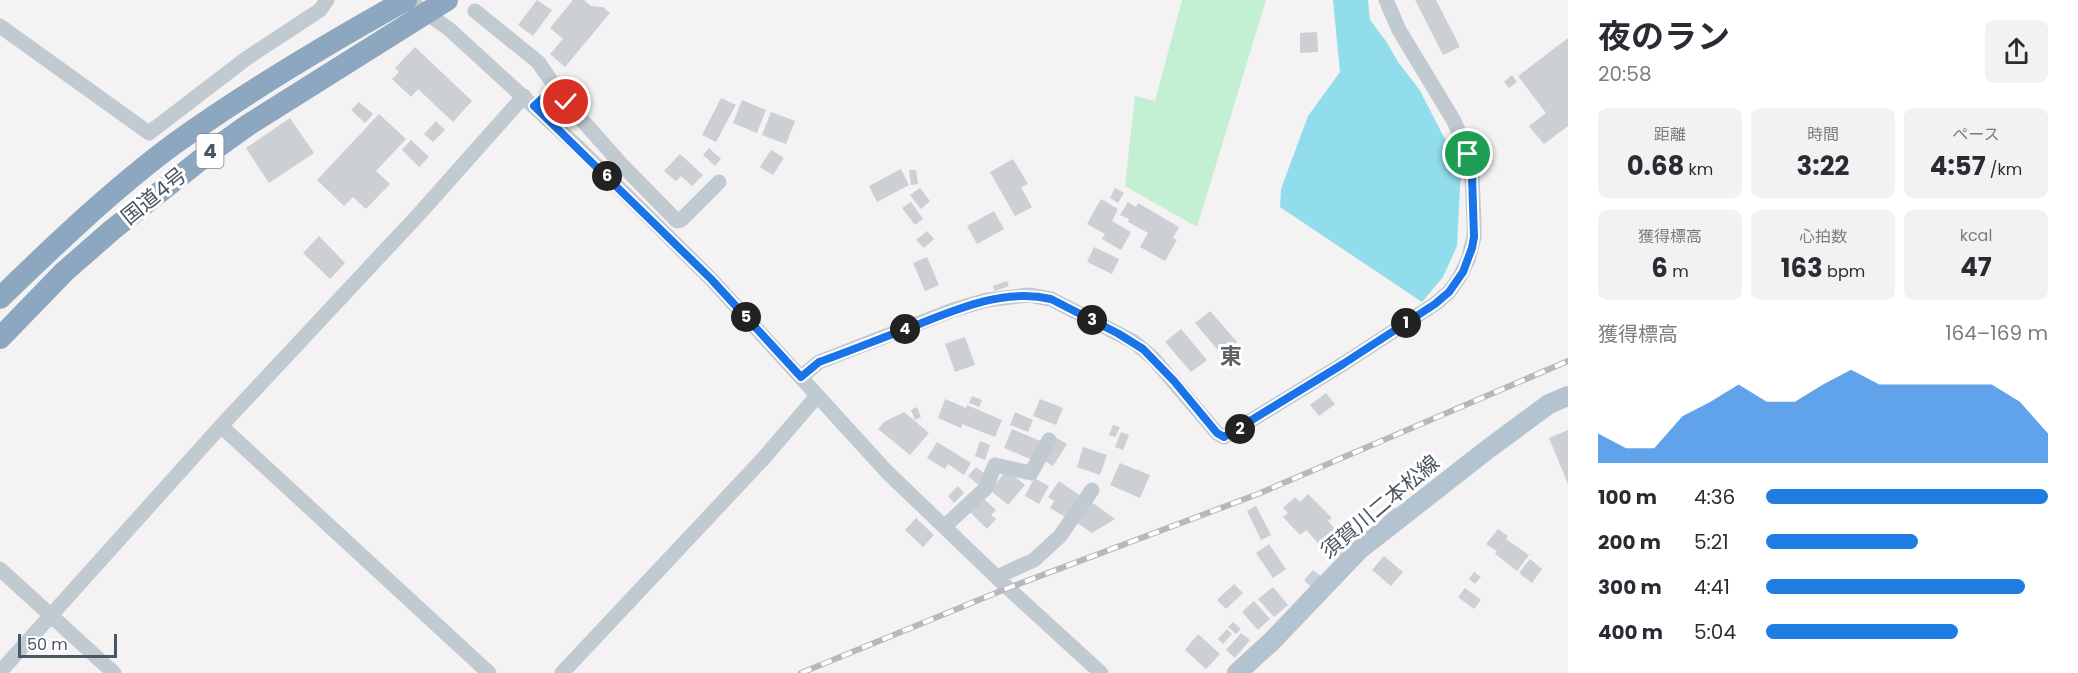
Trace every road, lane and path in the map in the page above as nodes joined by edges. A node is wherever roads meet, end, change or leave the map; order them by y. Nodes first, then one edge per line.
1 (327, 0) edge
2 (407, 0) edge
3 (447, 0) edge
4 (1386, 0) edge
5 (475, 11) dead end
6 (427, 13) junction
7 (0, 26) edge
8 (555, 87) junction
9 (529, 101) junction
10 (719, 182) dead end
11 (0, 298) edge
12 (0, 338) edge
13 (801, 377) junction
14 (817, 396) junction
15 (1568, 396) edge
16 (221, 426) junction
17 (1049, 440) dead end
18 (1092, 490) dead end
19 (945, 526) junction
20 (0, 569) edge
21 (997, 577) junction
22 (51, 616) junction
23 (0, 672) edge
24 (114, 673) edge
25 (489, 673) edge
26 (562, 673) edge
27 (1101, 673) edge
28 (1237, 673) edge

1 - 7 street
2 - 6 street
2 - 11 highway, 国道4号 / 4
3 - 6 highway, 国道4号 / 4
4 - 13 street
5 - 8 street
6 - 9 street
6 - 12 highway, 国道4号 / 4
8 - 9 street
8 - 10 street
9 - 13 street
9 - 16 street
13 - 14 street
14 - 19 street
14 - 26 street
15 - 28 main road, 須賀川二本松線
16 - 22 street
16 - 25 street
17 - 19 street
18 - 21 street
19 - 21 street
20 - 22 street
21 - 27 street
22 - 23 street
22 - 24 street

